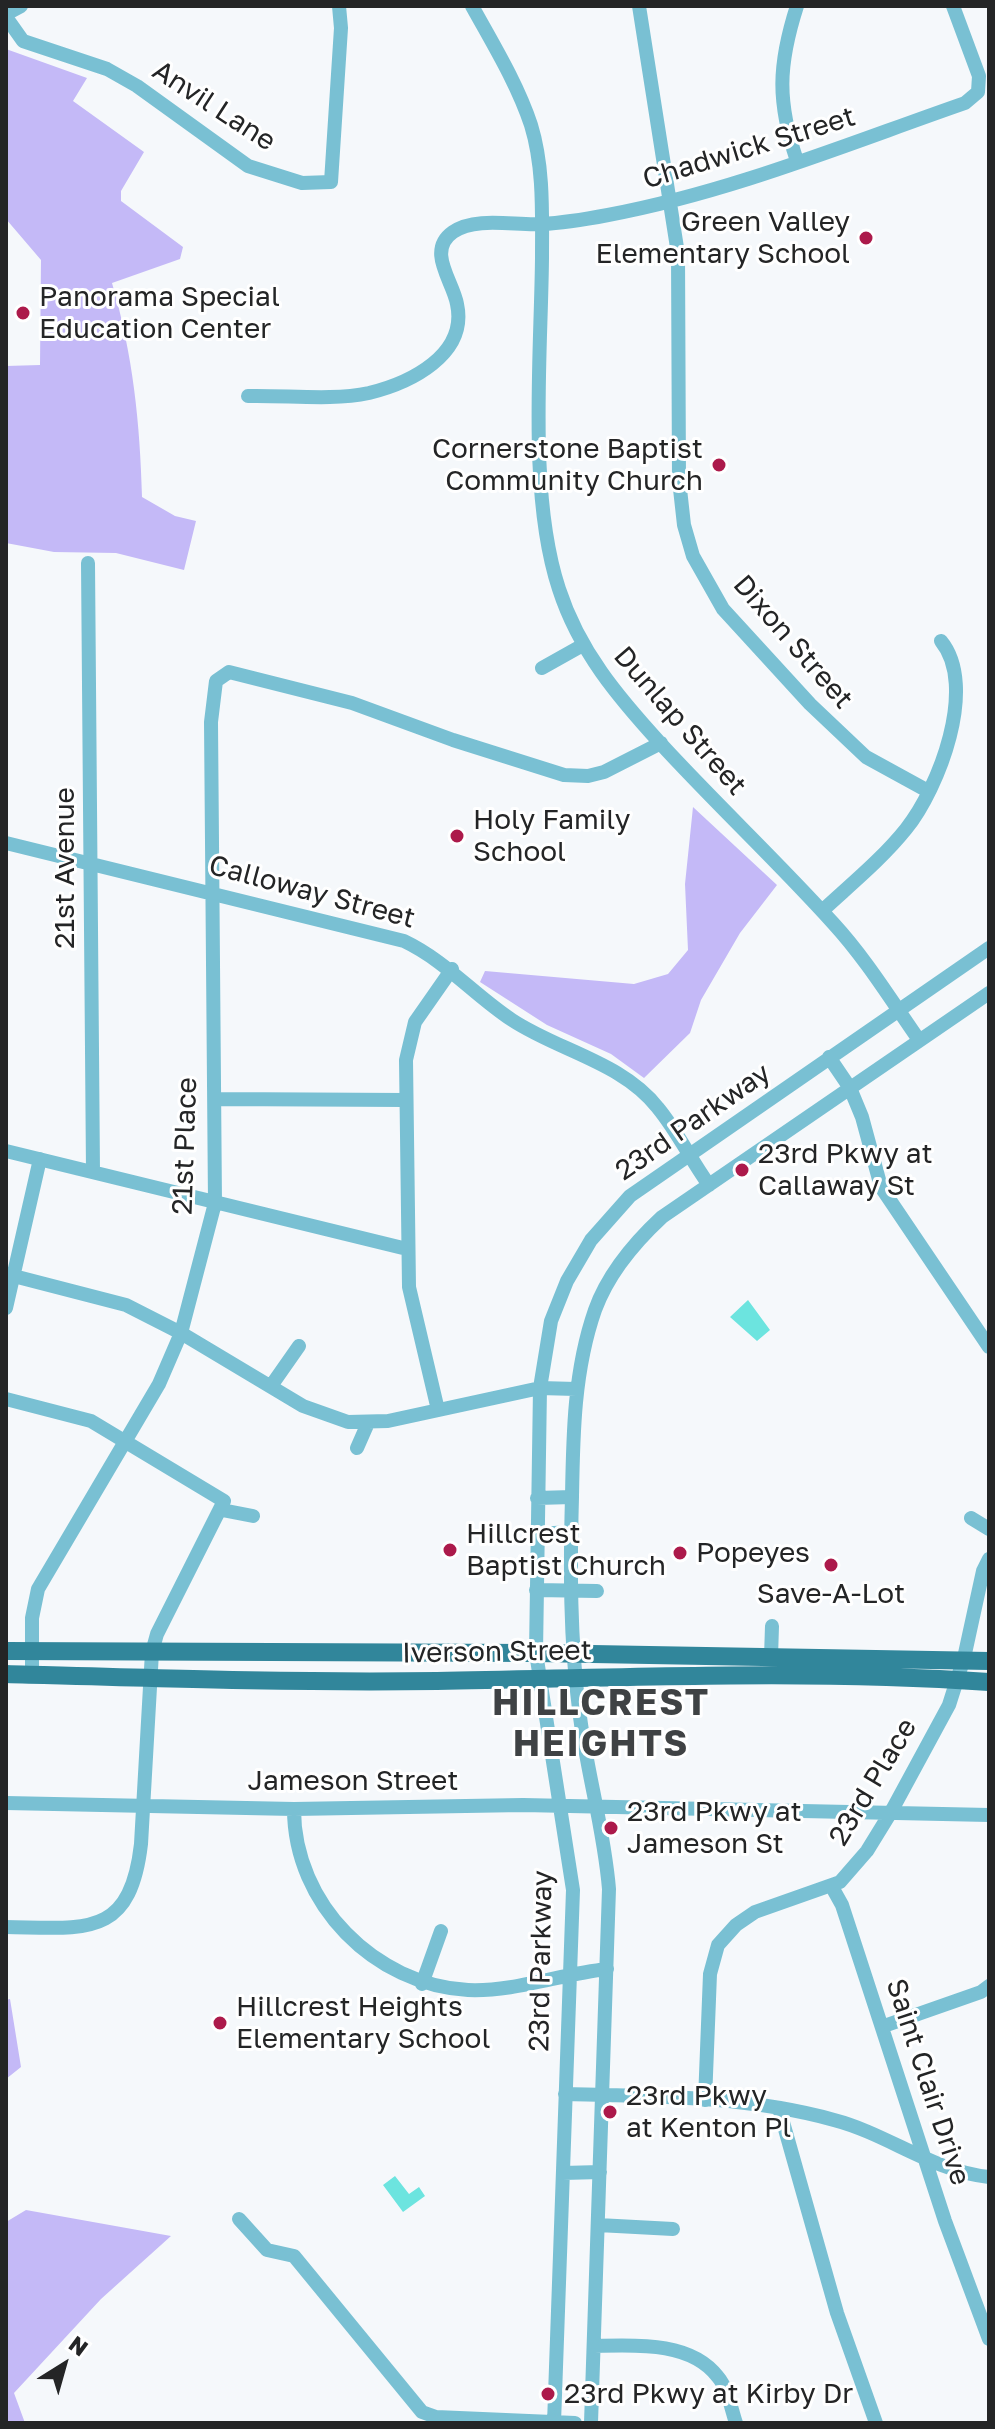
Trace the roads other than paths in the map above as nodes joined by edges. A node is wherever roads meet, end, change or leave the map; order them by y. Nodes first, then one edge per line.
1 (21, 6) edge
2 (339, 6) edge
3 (472, 6) edge
4 (639, 6) edge
5 (797, 6) edge
6 (953, 6) edge
7 (6, 15) edge
8 (797, 161) junction
9 (671, 203) junction
10 (542, 224) junction
11 (248, 396) dead end
12 (88, 563) dead end
13 (941, 641) dead end
14 (583, 645) junction
15 (542, 668) dead end
16 (661, 743) junction
17 (928, 791) junction
18 (6, 843) edge
19 (91, 862) junction
20 (211, 891) junction
21 (822, 911) junction
22 (989, 948) edge
23 (452, 969) junction
24 (989, 993) edge
25 (898, 1010) junction
26 (919, 1040) junction
27 (829, 1057) junction
28 (850, 1088) junction
29 (215, 1099) junction
30 (405, 1100) junction
31 (6, 1151) edge
32 (686, 1154) junction
33 (40, 1159) junction
34 (93, 1172) junction
35 (709, 1185) junction
36 (215, 1203) junction
37 (407, 1249) junction
38 (10, 1275) edge
39 (6, 1308) edge
40 (181, 1333) junction
41 (299, 1346) dead end
42 (989, 1347) edge
43 (271, 1386) junction
44 (540, 1388) junction
45 (576, 1389) junction
46 (6, 1399) edge
47 (438, 1410) junction
48 (368, 1423) junction
49 (126, 1441) junction
50 (357, 1448) dead end
51 (572, 1497) junction
52 (537, 1498) junction
53 (223, 1506) junction
54 (253, 1516) dead end
55 (971, 1518) dead end
56 (989, 1529) edge
57 (571, 1532) junction
58 (537, 1534) junction
59 (989, 1559) edge
60 (536, 1590) junction
61 (571, 1590) junction
62 (597, 1591) dead end
63 (772, 1626) dead end
64 (6, 1651) edge
65 (32, 1652) junction
66 (152, 1652) junction
67 (536, 1653) junction
68 (573, 1656) junction
69 (771, 1657) junction
70 (964, 1658) junction
71 (989, 1661) edge
72 (6, 1674) edge
73 (32, 1675) junction
74 (540, 1679) junction
75 (577, 1679) junction
76 (151, 1680) junction
77 (959, 1680) junction
78 (989, 1682) edge
79 (6, 1803) edge
80 (145, 1806) junction
81 (560, 1806) junction
82 (294, 1809) junction
83 (599, 1809) junction
84 (891, 1812) junction
85 (989, 1815) edge
86 (832, 1887) junction
87 (6, 1927) edge
88 (441, 1931) dead end
89 (607, 1969) junction
90 (570, 1973) junction
91 (422, 1984) junction
92 (989, 1986) edge
93 (884, 2026) junction
94 (565, 2094) junction
95 (603, 2095) junction
96 (705, 2100) junction
97 (779, 2108) junction
98 (926, 2160) junction
99 (600, 2172) junction
100 (563, 2173) junction
101 (989, 2177) edge
102 (239, 2219) dead end
103 (598, 2225) junction
104 (673, 2229) dead end
105 (989, 2339) edge
106 (595, 2346) junction
107 (554, 2422) edge
108 (575, 2423) edge
109 (591, 2423) edge
110 (736, 2423) edge
111 (876, 2423) edge

1 - 7 street
2 - 7 street, Anvil Lane
3 - 10 street, Dunlap Street
4 - 9 street, Dixon Street
5 - 8 street
6 - 8 street, Chadwick Street
8 - 9 street, Chadwick Street
9 - 10 street, Chadwick Street
9 - 17 street, Dixon Street
10 - 11 street, Chadwick Street
10 - 14 street, Dunlap Street
12 - 19 street, 21st Avenue
13 - 17 street
14 - 15 street
14 - 16 street, Dunlap Street
16 - 20 street, 21st Place
16 - 21 street, Dunlap Street
17 - 21 street
18 - 19 street, Calloway Street
19 - 20 street, Calloway Street
19 - 34 street, 21st Avenue
20 - 23 street, Calloway Street
20 - 29 street, 21st Place
21 - 25 street, Dunlap Street
22 - 25 street, 23rd Parkway
23 - 30 street
23 - 32 street, Calloway Street
24 - 26 street
25 - 26 street, Dunlap Street
25 - 27 street, 23rd Parkway
26 - 28 street
27 - 28 street
27 - 32 street, 23rd Parkway
28 - 35 street
28 - 42 street
29 - 30 street
29 - 36 street, 21st Place
30 - 37 street
31 - 33 street
32 - 35 street, Calloway Street
32 - 44 street, 23rd Parkway
33 - 34 street
33 - 38 street
34 - 36 street
35 - 45 street
36 - 37 street
36 - 40 street, 21st Place
37 - 47 street
38 - 39 street
38 - 40 street
40 - 43 street
40 - 49 street, 21st Place
41 - 43 street
43 - 48 street
44 - 45 street
44 - 47 street
44 - 52 street, 23rd Parkway
45 - 51 street
46 - 49 street
47 - 48 street
48 - 50 street
49 - 53 street
49 - 65 street, 21st Place
51 - 52 street
51 - 57 street
52 - 58 street, 23rd Parkway
53 - 54 street
53 - 66 street
55 - 56 street
57 - 58 street
57 - 61 street
58 - 60 street, 23rd Parkway
59 - 70 street, 23rd Place
60 - 61 street
60 - 67 street, 23rd Parkway
61 - 62 street
61 - 68 street
63 - 69 street
64 - 65 main road, Iverson Street
65 - 66 main road, Iverson Street
65 - 73 street, 21st Place
66 - 67 main road, Iverson Street
66 - 76 street
67 - 68 main road, Iverson Street
67 - 74 street, 23rd Parkway
68 - 69 main road, Iverson Street
68 - 75 street
69 - 70 main road, Iverson Street
70 - 71 main road, Iverson Street
70 - 77 street, 23rd Place
72 - 73 main road, Iverson Street
73 - 76 main road, Iverson Street
74 - 75 main road, Iverson Street
74 - 76 main road, Iverson Street
74 - 81 street, 23rd Parkway
75 - 77 main road, Iverson Street
75 - 83 street
76 - 80 street
77 - 78 main road, Iverson Street
77 - 84 street, 23rd Place
79 - 80 street, Jameson Street
80 - 82 street, Jameson Street
80 - 87 street
81 - 82 street, Jameson Street
81 - 83 street, Jameson Street
81 - 90 street, 23rd Parkway
82 - 91 street
83 - 84 street, Jameson Street
83 - 89 street
84 - 85 street, Jameson Street
84 - 86 street, 23rd Place
86 - 93 street, Saint Clair Drive
86 - 96 street, 23rd Place
88 - 91 street
89 - 90 street
89 - 95 street
90 - 91 street
90 - 94 street, 23rd Parkway
92 - 93 street
93 - 98 street, Saint Clair Drive
94 - 95 street
94 - 100 street, 23rd Parkway
95 - 96 street
95 - 99 street
96 - 97 street
97 - 98 street
97 - 111 street
98 - 101 street
98 - 105 street, Saint Clair Drive
99 - 100 street
99 - 103 street
100 - 107 street, 23rd Parkway
102 - 107 street
103 - 104 street
103 - 106 street
106 - 109 street
106 - 110 street
107 - 108 street

